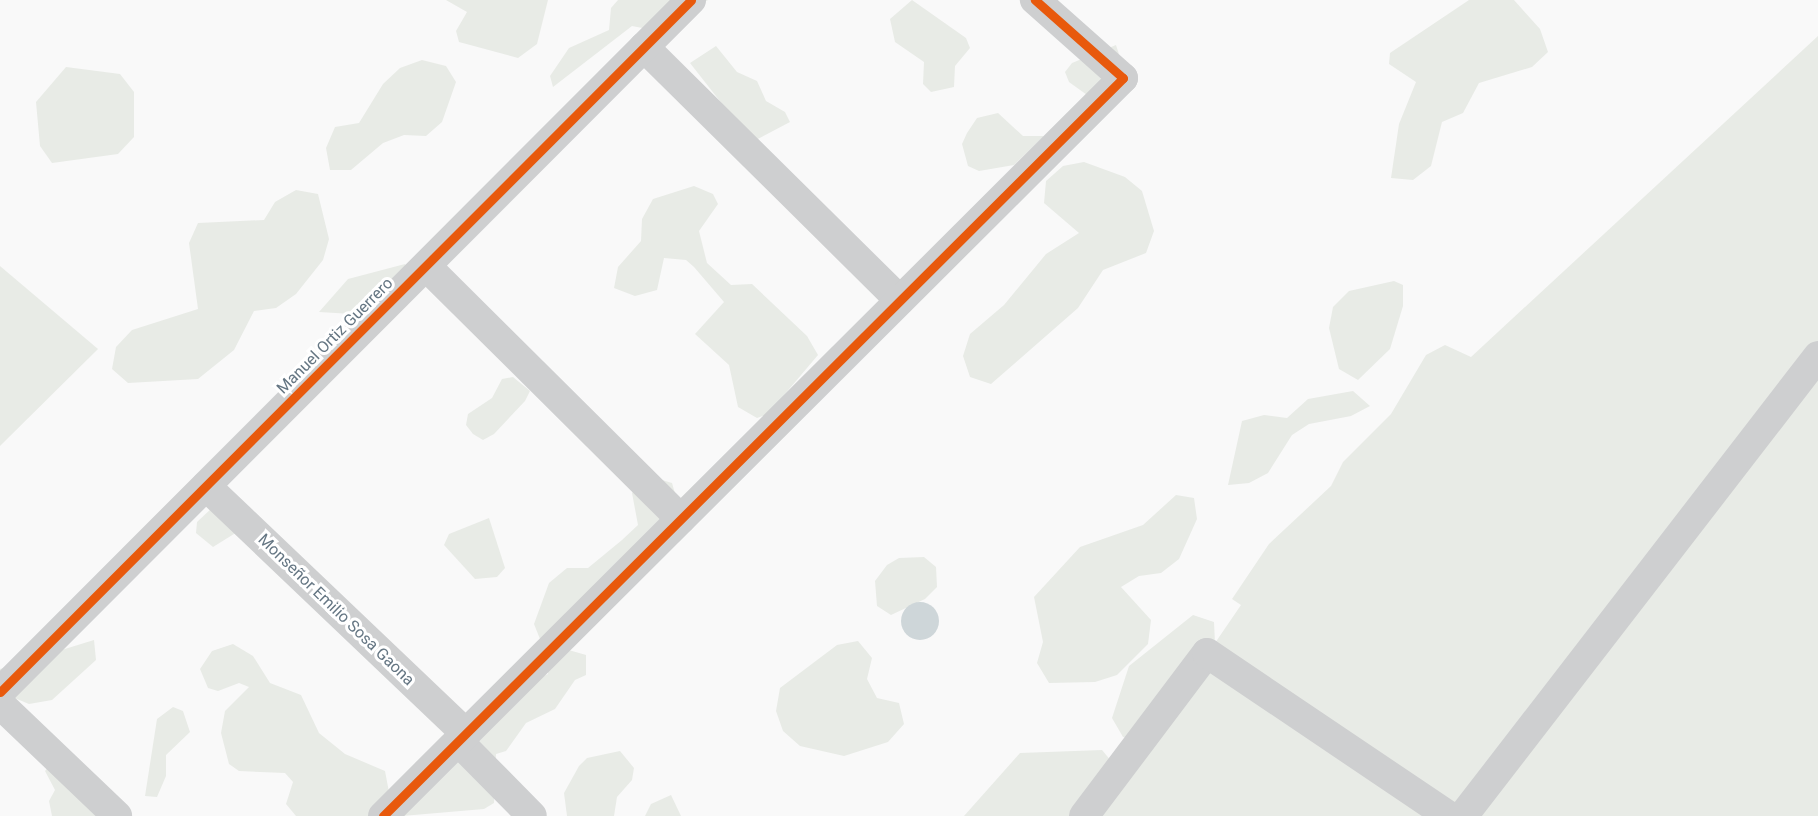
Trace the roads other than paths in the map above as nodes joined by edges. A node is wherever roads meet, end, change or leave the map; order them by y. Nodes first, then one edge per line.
1 (691, 0) edge
2 (1035, 0) edge
3 (644, 47) junction
4 (426, 266) junction
5 (900, 300) junction
6 (1818, 356) edge
7 (206, 486) junction
8 (681, 519) junction
9 (0, 692) edge
10 (0, 704) edge
11 (462, 737) junction
12 (117, 816) edge
13 (383, 816) edge
14 (532, 816) edge
15 (1084, 816) edge
16 (1449, 816) edge
17 (1463, 816) edge

1 - 3 street, Manuel Ortiz Guerrero
2 - 5 street
3 - 4 street, Manuel Ortiz Guerrero
3 - 5 street
4 - 7 street, Manuel Ortiz Guerrero
4 - 8 street
5 - 8 street
6 - 17 street
7 - 9 street, Manuel Ortiz Guerrero
7 - 11 street, Monseñor Emilio Sosa Gaona
8 - 11 street
10 - 12 street
11 - 13 street
11 - 14 street, Monseñor Emilio Sosa Gaona
15 - 16 street

